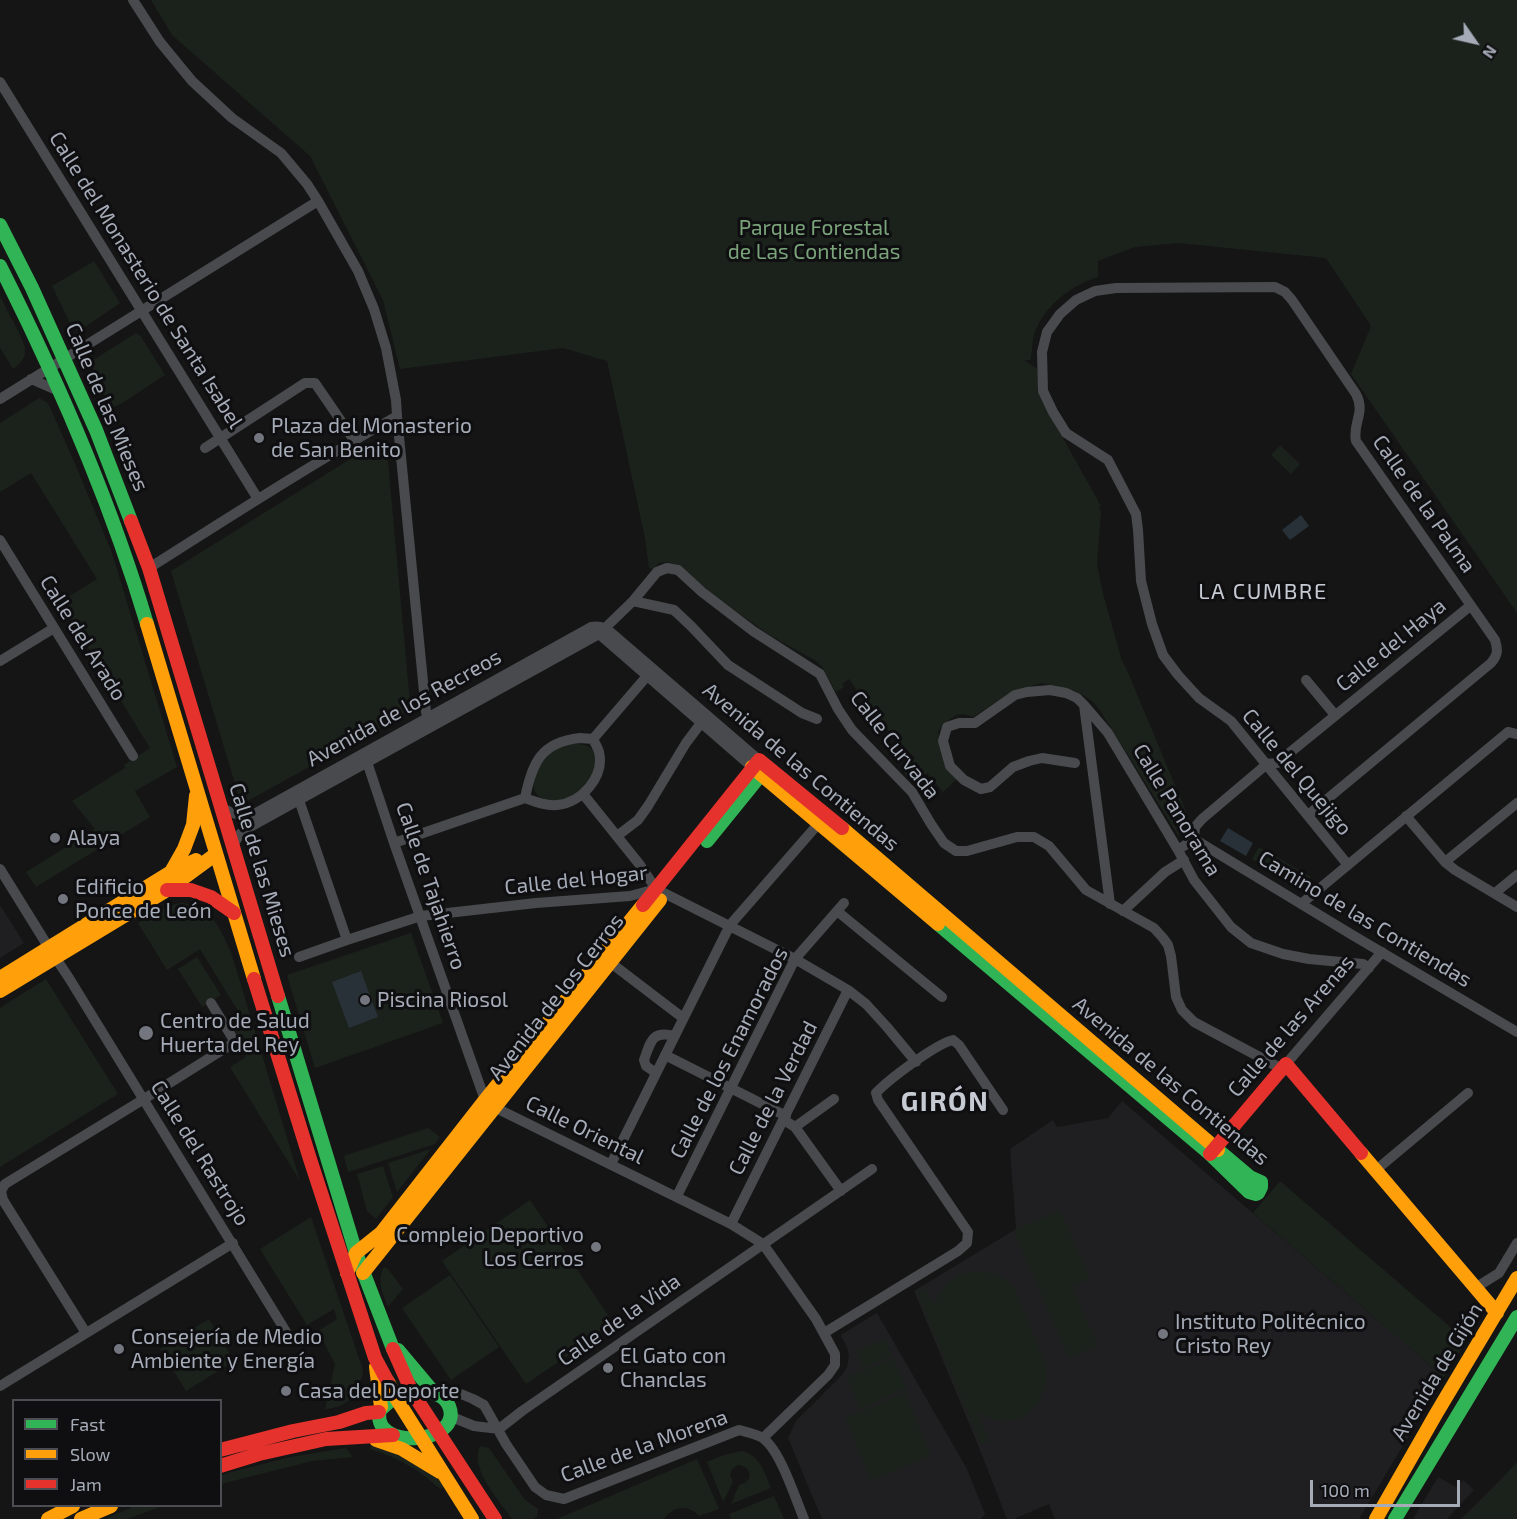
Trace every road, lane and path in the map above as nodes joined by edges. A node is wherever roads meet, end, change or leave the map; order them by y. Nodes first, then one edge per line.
1 (133, 0) edge
2 (0, 82) edge
3 (318, 201) junction
4 (0, 225) edge
5 (14, 253) junction
6 (0, 266) edge
7 (142, 310) junction
8 (65, 359) junction
9 (49, 368) junction
10 (1041, 371) joint
11 (31, 379) junction
12 (61, 392) junction
13 (0, 399) edge
14 (396, 416) junction
15 (221, 438) junction
16 (354, 440) junction
17 (205, 448) dead end
18 (111, 469) junction
19 (258, 499) junction
20 (0, 540) edge
21 (121, 542) junction
22 (149, 568) junction
23 (633, 601) junction
24 (141, 603) junction
25 (1470, 606) junction
26 (54, 628) junction
27 (602, 631) junction
28 (0, 661) edge
29 (647, 676) junction
30 (1306, 680) dead end
31 (1084, 705) junction
32 (1335, 716) junction
33 (817, 719) dead end
34 (429, 722) junction
35 (701, 723) junction
36 (1108, 734) junction
37 (1517, 734) edge
38 (593, 739) junction
39 (1089, 739) junction
40 (133, 756) dead end
41 (366, 758) junction
42 (1075, 763) dead end
43 (1267, 764) junction
44 (760, 767) junction
45 (197, 789) junction
46 (583, 794) junction
47 (525, 798) junction
48 (298, 800) junction
49 (1517, 803) edge
50 (222, 808) junction
51 (1308, 815) junction
52 (1406, 816) junction
53 (819, 823) junction
54 (617, 836) junction
55 (1194, 839) junction
56 (394, 843) junction
57 (233, 845) junction
58 (216, 854) junction
59 (1181, 855) junction
60 (1445, 862) junction
61 (1348, 865) junction
62 (0, 869) edge
63 (171, 872) junction
64 (1517, 875) edge
65 (654, 884) junction
66 (167, 890) junction
67 (1495, 893) junction
68 (630, 896) junction
69 (1110, 904) junction
70 (1301, 904) junction
71 (1517, 907) edge
72 (639, 910) junction
73 (1123, 911) junction
74 (234, 913) junction
75 (421, 916) junction
76 (730, 925) junction
77 (347, 940) junction
78 (1382, 952) junction
79 (52, 953) junction
80 (299, 957) dead end
81 (795, 959) junction
82 (611, 963) junction
83 (1369, 968) junction
84 (0, 978) edge
85 (848, 990) junction
86 (0, 991) edge
87 (942, 997) dead end
88 (211, 1003) dead end
89 (683, 1018) junction
90 (1517, 1032) edge
91 (290, 1035) junction
92 (675, 1036) junction
93 (665, 1055) junction
94 (916, 1062) junction
95 (1284, 1066) junction
96 (656, 1073) junction
97 (731, 1088) junction
98 (1468, 1093) dead end
99 (834, 1099) dead end
100 (144, 1100) junction
101 (491, 1104) junction
102 (1003, 1110) dead end
103 (785, 1118) junction
104 (300, 1126) junction
105 (795, 1127) junction
106 (1212, 1151) junction
107 (611, 1164) junction
108 (872, 1169) dead end
109 (1376, 1170) junction
110 (841, 1191) junction
111 (677, 1196) junction
112 (731, 1224) junction
113 (349, 1228) junction
114 (377, 1236) junction
115 (233, 1243) junction
116 (1517, 1243) edge
117 (763, 1244) junction
118 (356, 1253) junction
119 (378, 1254) junction
120 (347, 1273) junction
121 (363, 1273) junction
122 (1517, 1278) edge
123 (1474, 1288) junction
124 (1517, 1302) edge
125 (1497, 1313) junction
126 (1517, 1317) edge
127 (824, 1333) junction
128 (86, 1334) junction
129 (288, 1335) dead end
130 (389, 1341) junction
131 (375, 1358) junction
132 (0, 1386) edge
133 (412, 1392) junction
134 (438, 1395) junction
135 (396, 1398) junction
136 (380, 1409) junction
137 (1453, 1424) junction
138 (446, 1425) junction
139 (479, 1426) junction
140 (499, 1429) junction
141 (365, 1436) junction
142 (393, 1436) junction
143 (420, 1437) junction
144 (763, 1438) junction
145 (506, 1444) junction
146 (222, 1449) edge
147 (222, 1465) edge
148 (444, 1474) junction
149 (71, 1507) edge
150 (109, 1507) edge
151 (48, 1519) edge
152 (81, 1519) edge
153 (472, 1519) edge
154 (495, 1519) edge
155 (804, 1519) edge
156 (1376, 1519) edge
157 (1395, 1519) edge

1 - 3 street
2 - 7 street, Calle del Monasterio de Santa Isabel
3 - 7 street
3 - 14 street
4 - 5 main road, Calle de las Mieses
5 - 8 main road, Calle de las Mieses
5 - 9 main road
6 - 9 main road, Calle de las Mieses
7 - 8 street
7 - 15 street, Calle del Monasterio de Santa Isabel
8 - 9 street
8 - 18 main road, Calle de las Mieses
9 - 11 street
9 - 12 main road, Calle de las Mieses
9 - 18 main road
10 - 25 street, Calle de la Palma
10 - 43 street, Calle del Quejigo
11 - 12 street
11 - 13 street
12 - 21 main road, Calle de las Mieses
14 - 16 street
14 - 34 street
15 - 16 street
15 - 17 street
15 - 19 street, Calle del Monasterio de Santa Isabel
16 - 19 street
18 - 22 main road, Calle de las Mieses
19 - 22 street
20 - 26 street, Calle del Arado
21 - 22 main road
21 - 24 main road, Calle de las Mieses
22 - 24 main road
22 - 50 main road, Calle de las Mieses
23 - 27 street, Calle Curvada
23 - 33 street
23 - 69 street, Calle Curvada
24 - 45 main road, Calle de las Mieses
25 - 32 street, Calle del Haya
25 - 51 street, Calle de la Palma
26 - 28 street
26 - 40 street, Calle del Arado
27 - 29 street, Avenida de las Contiendas
27 - 34 street, Avenida de los Recreos
27 - 44 street, Avenida de las Contiendas
29 - 35 street, Avenida de las Contiendas
29 - 38 street
30 - 32 street, Calle del Haya
31 - 36 street, Calle Panorama
31 - 39 street
31 - 42 street, Calle Panorama
32 - 43 street, Calle del Haya
34 - 41 street, Avenida de los Recreos
35 - 44 street, Avenida de las Contiendas
35 - 54 street
36 - 39 street
36 - 59 street, Calle Panorama
37 - 52 street
38 - 46 street
38 - 47 street
39 - 69 street
41 - 48 street, Avenida de los Recreos
41 - 50 street, Avenida de los Recreos
41 - 56 street, Calle de Tajahierro
43 - 51 street, Calle del Quejigo
43 - 55 street, Calle del Haya
44 - 53 main road, Avenida de las Contiendas
44 - 65 main road, Avenida de los Cerros
44 - 65 main road, Avenida de los Cerros
44 - 106 main road, Avenida de las Contiendas
45 - 58 main road, Calle de las Mieses
45 - 63 main road
46 - 47 street
46 - 54 street
47 - 56 street
48 - 57 street, Avenida de los Recreos
48 - 77 street
49 - 60 street
50 - 57 main road, Calle de las Mieses
50 - 58 main road
51 - 61 street, Calle del Quejigo
52 - 60 street
52 - 61 street
53 - 76 street
53 - 106 main road, Avenida de las Contiendas
54 - 65 street
55 - 59 street, Calle del Haya
55 - 70 street, Camino de las Contiendas
56 - 75 street, Calle de Tajahierro
57 - 91 main road, Calle de las Mieses
58 - 63 main road
58 - 66 main road
58 - 74 main road, Calle de las Mieses
58 - 91 main road
59 - 73 street, Calle del Haya
59 - 83 street, Calle Panorama
60 - 67 street
61 - 70 street
62 - 79 street, Calle del Rastrojo
63 - 79 main road
64 - 67 street
65 - 68 street, Calle del Hogar
65 - 72 main road, Avenida de los Cerros
65 - 76 street, Calle del Hogar
65 - 82 main road, Avenida de los Cerros
66 - 74 main road
66 - 79 main road
67 - 71 street
68 - 72 street, Avenida de los Cerros
68 - 75 street, Calle del Hogar
69 - 73 street
70 - 78 street, Camino de las Contiendas
72 - 101 main road, Avenida de los Cerros
73 - 95 street
74 - 104 main road, Calle de las Mieses
75 - 77 street, Calle del Hogar
75 - 101 street, Calle de Tajahierro
76 - 81 street, Calle del Hogar
76 - 89 street
77 - 80 street, Calle del Hogar
78 - 83 street, Calle de las Arenas
78 - 90 street, Camino de las Contiendas
79 - 84 main road
79 - 86 main road
79 - 100 street, Calle del Rastrojo
81 - 85 street, Calle del Hogar
81 - 87 street, Calle de los Enamorados
81 - 97 street, Calle de los Enamorados
82 - 89 street
82 - 101 main road, Avenida de los Cerros
83 - 95 street, Calle de las Arenas
85 - 94 street, Calle del Hogar
85 - 103 street, Calle de la Verdad
88 - 100 street
89 - 92 street
91 - 113 main road, Calle de las Mieses
92 - 93 street
92 - 96 street
93 - 96 street
93 - 97 street
94 - 102 street
94 - 127 street
95 - 106 main road, Calle de las Arenas
95 - 109 main road
96 - 107 street
97 - 103 street
97 - 111 street, Calle de los Enamorados
98 - 109 street
99 - 105 street
100 - 115 street, Calle del Rastrojo
100 - 128 street
101 - 107 street, Calle Oriental
101 - 114 main road, Avenida de los Cerros
101 - 119 main road, Avenida de los Cerros
103 - 105 street
103 - 112 street, Calle de la Verdad
104 - 118 main road
104 - 120 main road, Calle de las Mieses
105 - 110 street
107 - 111 street, Calle Oriental
108 - 110 street, Calle de la Vida
109 - 123 main road
110 - 117 street, Calle de la Vida
111 - 112 street, Calle Oriental
112 - 117 street, Calle Oriental
113 - 114 main road
113 - 118 main road, Calle de las Mieses
114 - 118 main road, Avenida de los Cerros
115 - 128 street
115 - 129 street, Calle del Rastrojo
116 - 123 street, Avenida de Gijón
117 - 127 street
117 - 140 street, Calle de la Vida
118 - 119 main road
118 - 120 main road
118 - 121 main road, Calle de las Mieses
119 - 121 main road, Avenida de los Cerros
120 - 131 main road, Calle de las Mieses
121 - 130 main road, Calle de las Mieses
122 - 125 main road, Avenida de Gijón
123 - 125 main road
124 - 125 main road
125 - 137 main road
125 - 156 main road, Avenida de Gijón
126 - 137 main road, Avenida de Gijón
127 - 144 street
128 - 132 street
130 - 133 main road, Calle de las Mieses
130 - 134 main road
131 - 135 main road, Calle de las Mieses
131 - 136 main road
133 - 134 main road
133 - 135 main road
133 - 138 main road, Calle de las Mieses
134 - 138 main road
134 - 140 street, Calle de la Morena
135 - 136 main road
135 - 143 main road, Calle de las Mieses
136 - 142 main road
136 - 146 main road
137 - 157 main road, Avenida de Gijón
138 - 139 street, Calle de la Morena
138 - 143 main road
138 - 154 main road, Calle de las Mieses
139 - 140 street, Calle de la Morena
139 - 145 street, Calle de la Morena
140 - 145 street, Calle de la Morena
141 - 142 main road
141 - 147 main road
141 - 148 main road
142 - 143 main road
143 - 148 main road, Calle de las Mieses
144 - 145 street, Calle de la Morena
144 - 155 street
148 - 153 main road, Calle de las Mieses
149 - 151 main road
150 - 152 main road

